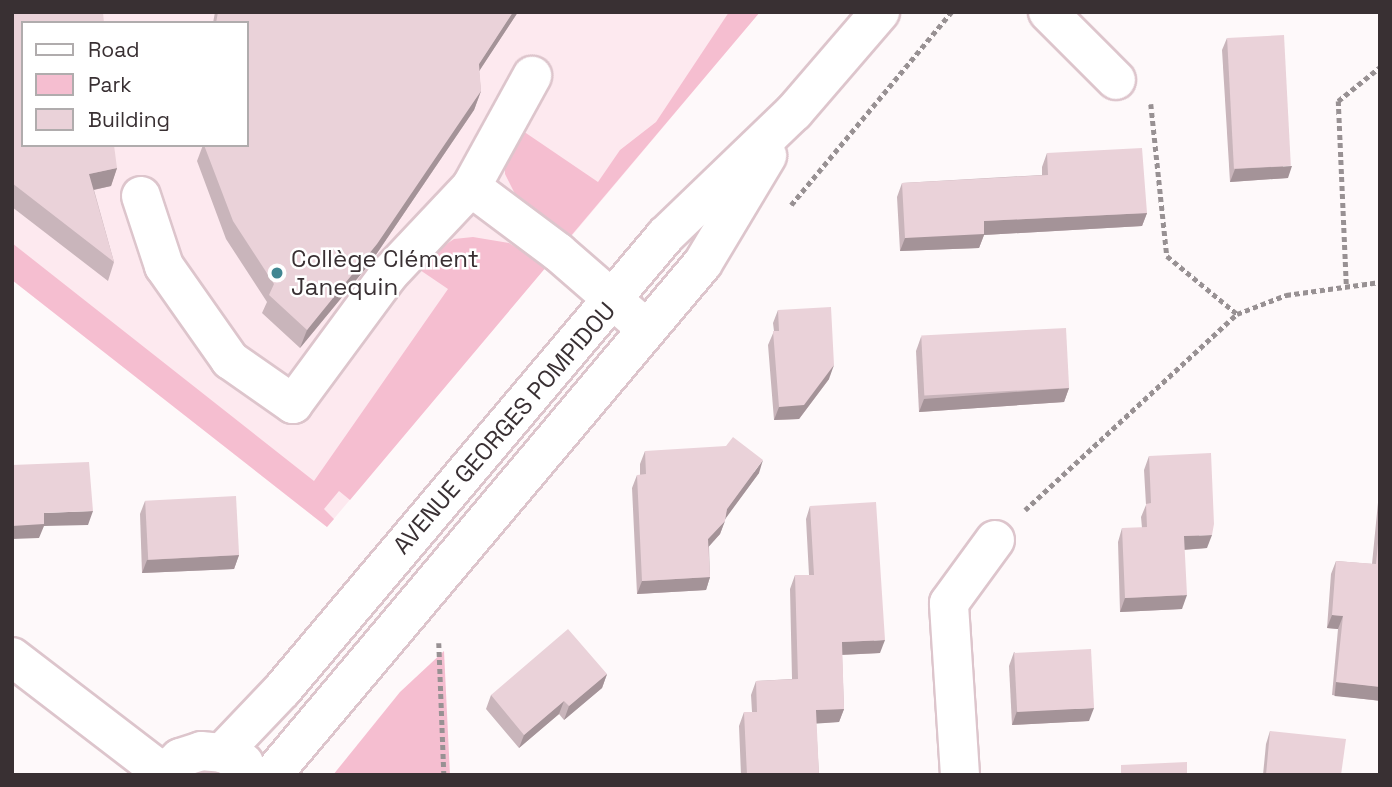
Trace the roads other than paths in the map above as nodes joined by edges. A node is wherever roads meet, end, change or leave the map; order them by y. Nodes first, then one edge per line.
1 (880, 12) edge
2 (1048, 12) edge
3 (532, 76) dead end
4 (1116, 80) road end
5 (794, 112) junction
6 (471, 187) junction
7 (141, 195) dead end
8 (613, 301) junction
9 (646, 329) junction
10 (995, 540) road end
11 (12, 657) edge
12 (222, 753) junction
13 (162, 774) edge
14 (255, 775) edge
15 (272, 775) edge
16 (960, 775) edge

1 - 5 street, AVENUE GEORGES POMPIDOU
2 - 4 street
3 - 6 street
5 - 8 street, AVENUE GEORGES POMPIDOU
5 - 9 street, AVENUE GEORGES POMPIDOU
6 - 7 street
6 - 8 street
8 - 9 street
8 - 12 street, AVENUE GEORGES POMPIDOU
9 - 15 street, AVENUE GEORGES POMPIDOU
10 - 16 street
11 - 13 street
12 - 13 street
12 - 14 street

